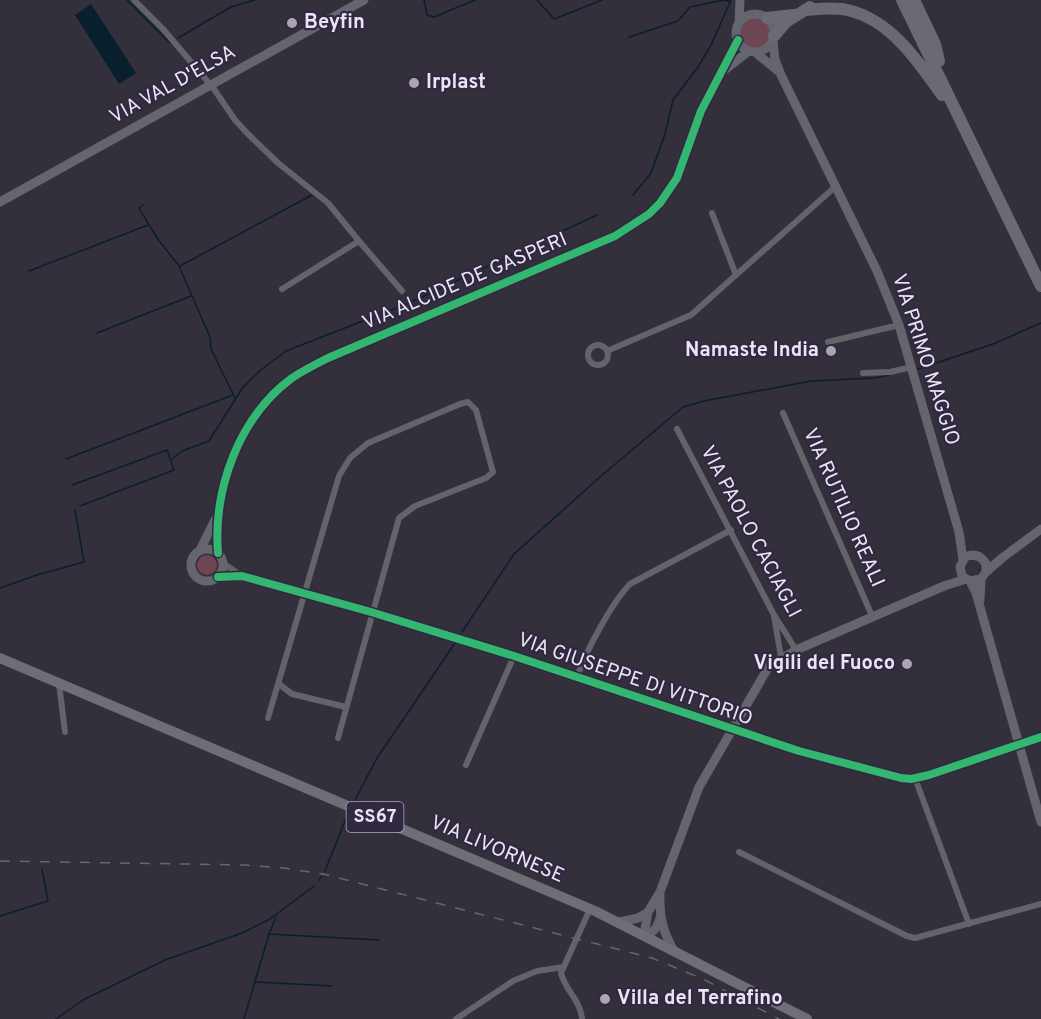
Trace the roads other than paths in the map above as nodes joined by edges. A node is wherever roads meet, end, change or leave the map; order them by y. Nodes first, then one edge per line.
1 (134, 0) edge
2 (364, 0) edge
3 (743, 0) edge
4 (814, 0) edge
5 (825, 0) edge
6 (902, 0) edge
7 (909, 0) edge
8 (914, 0) edge
9 (800, 12) junction
10 (763, 16) junction
11 (739, 23) junction
12 (773, 39) junction
13 (738, 40) junction
14 (752, 52) junction
15 (939, 61) junction
16 (721, 72) junction
17 (781, 75) junction
18 (210, 86) junction
19 (965, 129) junction
20 (835, 187) junction
21 (0, 202) edge
22 (712, 213) dead end
23 (359, 241) junction
24 (1041, 271) edge
25 (736, 275) junction
26 (1041, 286) edge
27 (282, 289) dead end
28 (402, 291) dead end
29 (899, 325) junction
30 (828, 342) dead end
31 (607, 351) dead end
32 (912, 367) junction
33 (863, 373) dead end
34 (783, 412) dead end
35 (677, 429) dead end
36 (219, 513) junction
37 (1041, 529) edge
38 (730, 530) junction
39 (959, 532) junction
40 (200, 550) junction
41 (218, 553) junction
42 (976, 556) junction
43 (1002, 558) junction
44 (223, 563) junction
45 (961, 564) junction
46 (242, 576) junction
47 (983, 576) junction
48 (218, 577) junction
49 (968, 580) junction
50 (944, 586) junction
51 (305, 594) junction
52 (981, 608) junction
53 (371, 612) junction
54 (773, 613) junction
55 (873, 618) junction
56 (796, 650) junction
57 (514, 656) junction
58 (782, 657) junction
59 (0, 658) edge
60 (577, 677) junction
61 (59, 683) junction
62 (279, 684) junction
63 (346, 707) junction
64 (268, 718) dead end
65 (732, 730) junction
66 (65, 732) dead end
67 (1041, 737) edge
68 (338, 738) dead end
69 (1019, 744) junction
70 (466, 765) dead end
71 (915, 778) junction
72 (1041, 822) edge
73 (739, 852) dead end
74 (660, 892) junction
75 (1041, 904) edge
76 (590, 909) junction
77 (648, 912) junction
78 (660, 918) junction
79 (619, 922) junction
80 (969, 924) junction
81 (644, 935) junction
82 (674, 951) junction
83 (564, 967) junction
84 (456, 1019) edge
85 (582, 1019) edge
86 (807, 1019) edge

1 - 18 street
2 - 18 street, VIA VAL D'ELSA
3 - 10 street
3 - 11 street
4 - 9 highway
5 - 9 highway
6 - 19 highway
7 - 15 highway
8 - 15 highway
9 - 10 highway
9 - 12 highway
9 - 19 highway
10 - 11 street
10 - 12 street
11 - 13 street
12 - 14 street
12 - 17 street, VIA PRIMO MAGGIO
13 - 14 street
13 - 16 street, VIA ALCIDE DE GASPERI
14 - 16 street, VIA ALCIDE DE GASPERI
14 - 17 street, VIA PRIMO MAGGIO
15 - 24 highway
16 - 36 street, VIA ALCIDE DE GASPERI
17 - 20 street, VIA PRIMO MAGGIO
18 - 21 street, VIA VAL D'ELSA
18 - 23 street
19 - 26 highway
20 - 25 street
20 - 29 street, VIA PRIMO MAGGIO
22 - 25 street
23 - 27 street
23 - 28 street
25 - 31 street
29 - 30 street
29 - 32 street, VIA PRIMO MAGGIO
32 - 33 street
32 - 39 street, VIA PRIMO MAGGIO
34 - 55 street, VIA RUTILIO REALI
35 - 38 street, VIA PAOLO CACIAGLI
36 - 40 street, VIA ALCIDE DE GASPERI
36 - 41 street, VIA ALCIDE DE GASPERI
37 - 43 street
38 - 54 street, VIA PAOLO CACIAGLI
38 - 60 street
39 - 42 street, VIA PRIMO MAGGIO
39 - 45 street, VIA PRIMO MAGGIO
40 - 41 street
40 - 48 street
41 - 44 street
42 - 43 street
42 - 45 street
42 - 47 street, VIA PRIMO MAGGIO
43 - 47 street
44 - 46 street, VIA GIUSEPPE DI VITTORIO
44 - 48 street
45 - 49 street, VIA PRIMO MAGGIO
45 - 50 street
46 - 48 street, VIA GIUSEPPE DI VITTORIO
46 - 51 street, VIA GIUSEPPE DI VITTORIO
47 - 49 street
47 - 52 street, VIA PRIMO MAGGIO
49 - 50 street
49 - 52 street, VIA PRIMO MAGGIO
50 - 55 street
51 - 53 street, VIA GIUSEPPE DI VITTORIO
51 - 53 street
51 - 62 street
52 - 69 street, VIA PRIMO MAGGIO
53 - 57 street, VIA GIUSEPPE DI VITTORIO
53 - 63 street
54 - 56 street, VIA PAOLO CACIAGLI
54 - 58 street
55 - 56 street
56 - 58 street
57 - 60 street, VIA GIUSEPPE DI VITTORIO
57 - 70 street
58 - 65 street
59 - 61 main road, VIA LIVORNESE / SS67
60 - 65 street, VIA GIUSEPPE DI VITTORIO
61 - 66 street
61 - 76 main road, VIA LIVORNESE / SS67
62 - 63 street
62 - 64 street
63 - 68 street
65 - 71 street, VIA GIUSEPPE DI VITTORIO
65 - 74 street
67 - 69 street, VIA GIUSEPPE DI VITTORIO
69 - 71 street, VIA GIUSEPPE DI VITTORIO
69 - 72 street, VIA PRIMO MAGGIO
71 - 80 street
73 - 80 street
74 - 77 street
74 - 78 street
75 - 80 street
76 - 79 main road, VIA LIVORNESE / SS67
76 - 83 street
77 - 79 street
77 - 81 street
78 - 81 street
78 - 82 street
79 - 81 main road, VIA LIVORNESE / SS67
81 - 82 main road, VIA LIVORNESE / SS67
82 - 86 main road, VIA LIVORNESE / SS67
83 - 84 street
83 - 85 street

